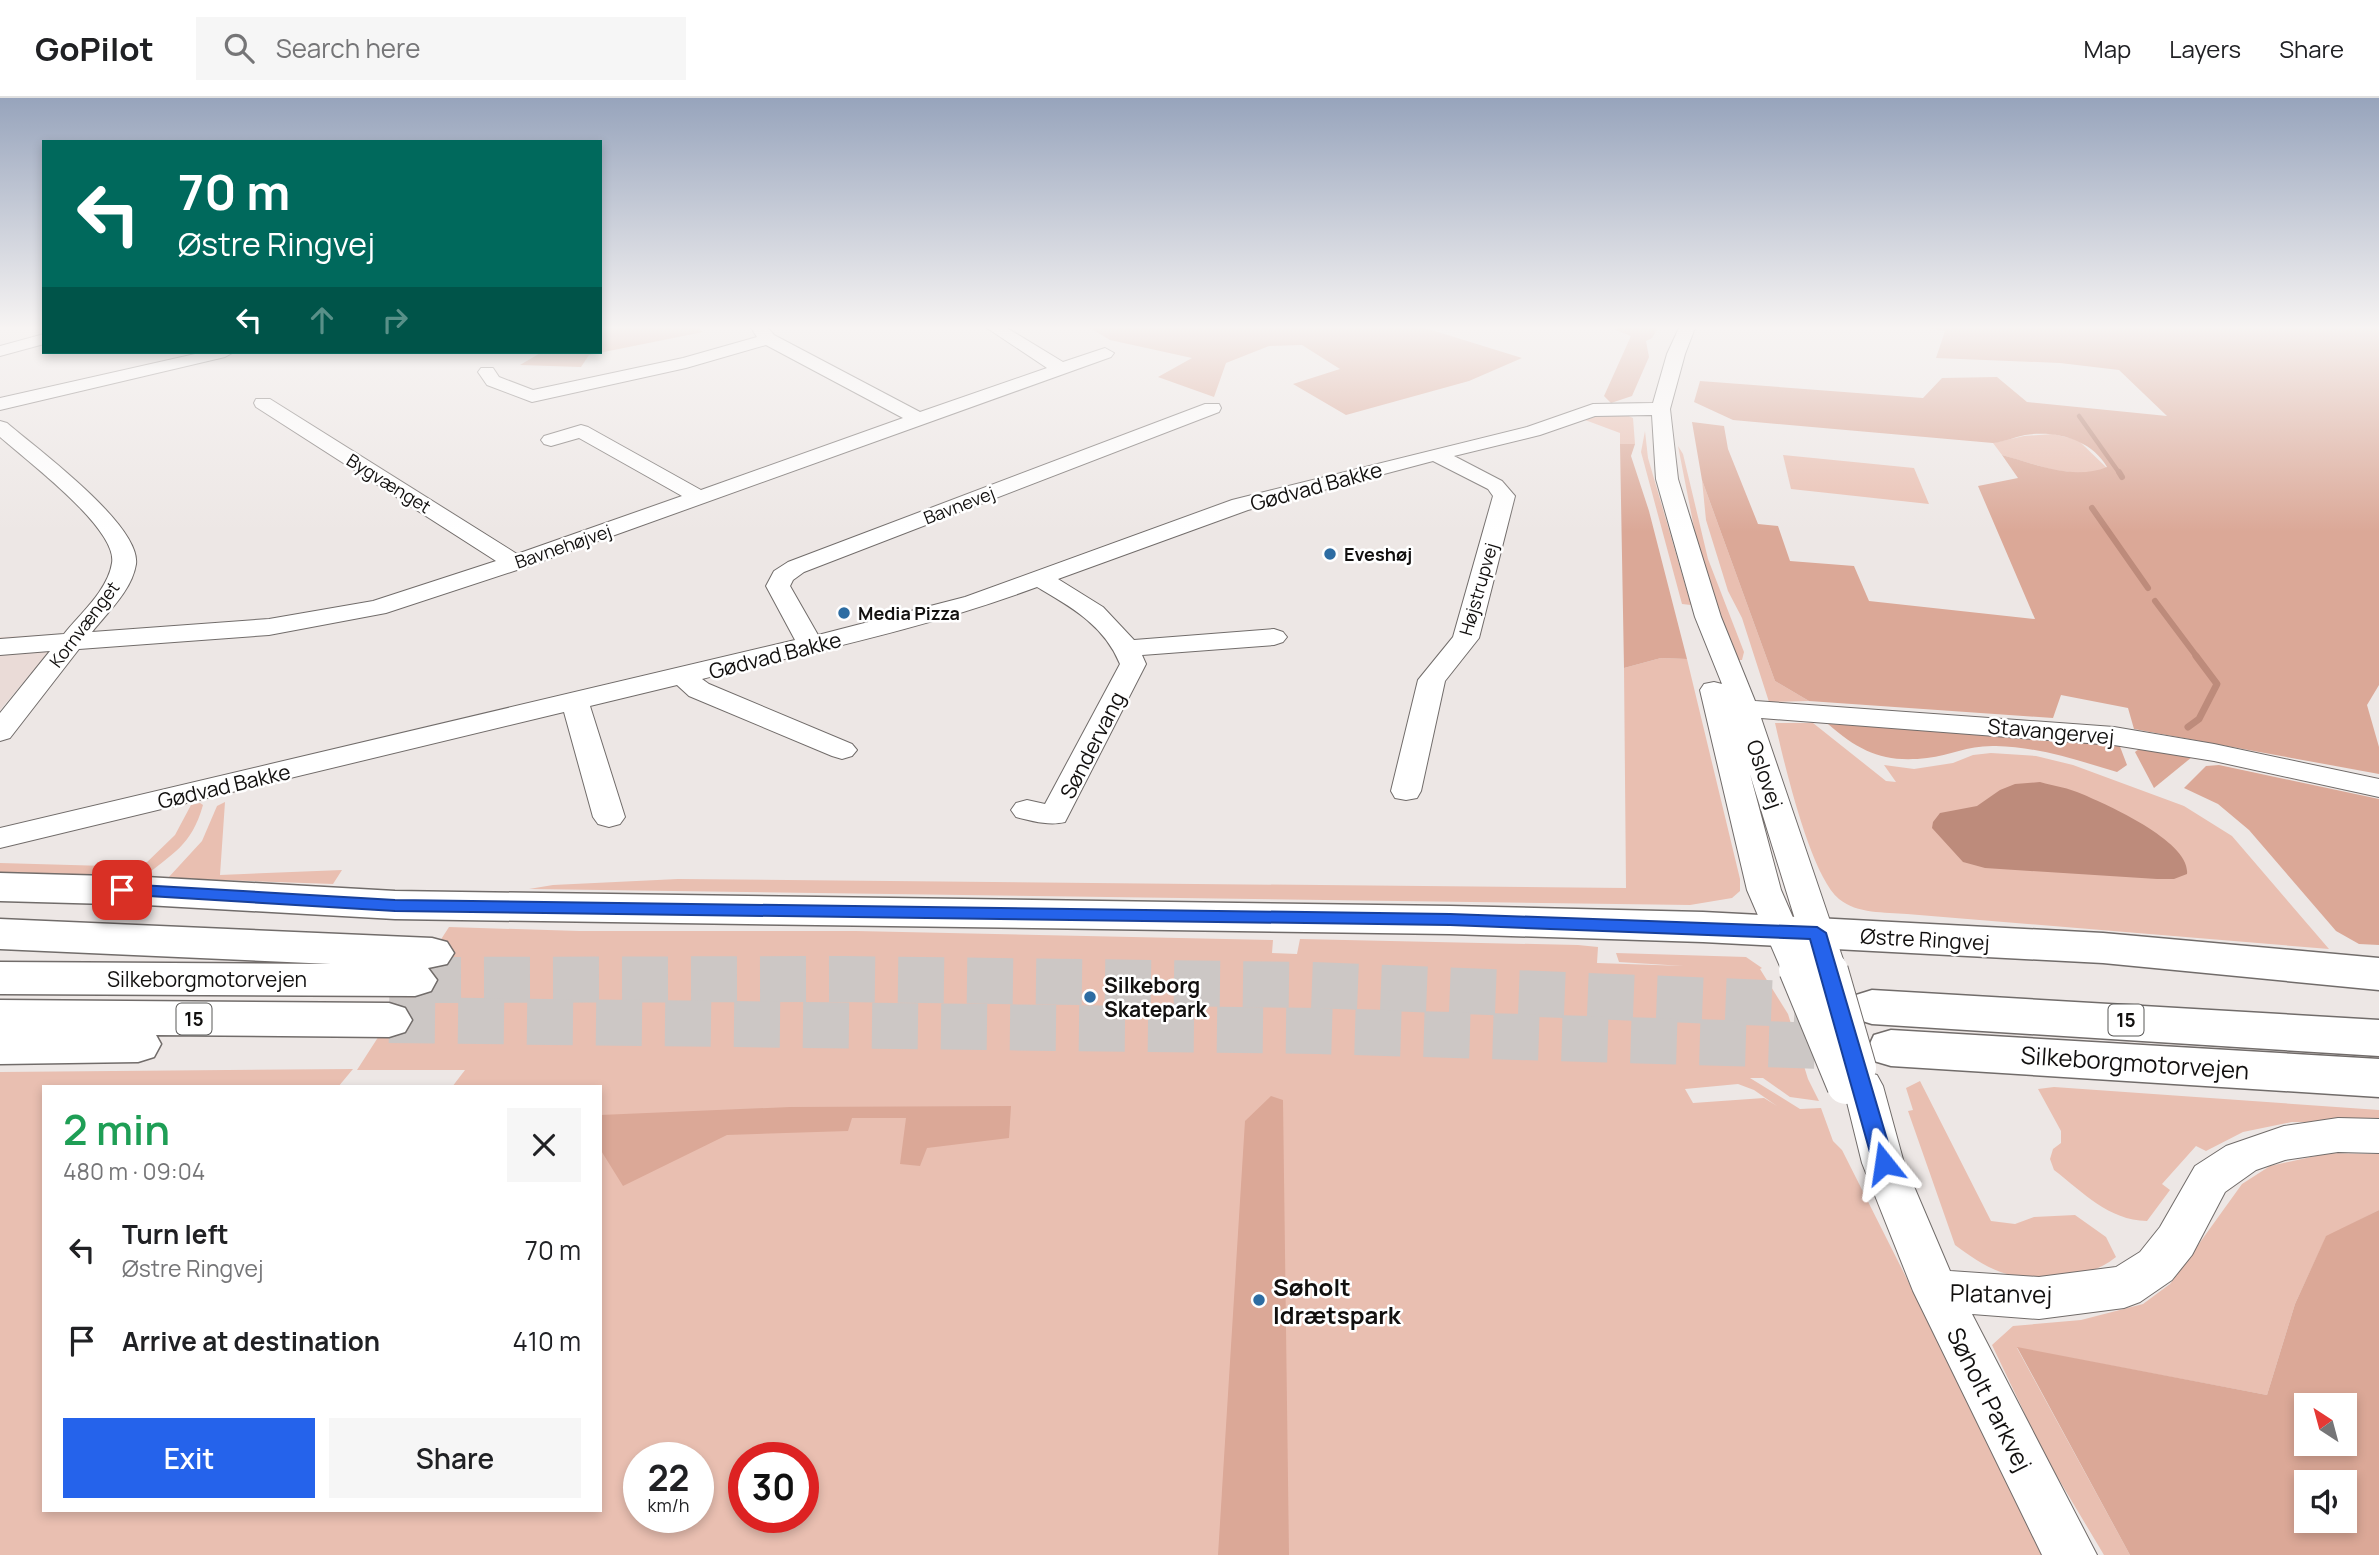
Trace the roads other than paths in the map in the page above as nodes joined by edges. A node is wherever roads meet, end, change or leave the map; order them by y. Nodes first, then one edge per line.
1 (35, 396) edge
2 (876, 396) edge
3 (982, 396) edge
4 (1665, 396) edge
5 (263, 403) dead end
6 (0, 404) edge
7 (1212, 408) dead end
8 (1661, 409) junction
9 (918, 419) junction
10 (0, 427) edge
11 (551, 440) dead end
12 (1436, 455) junction
13 (700, 498) junction
14 (515, 563) junction
15 (1039, 578) junction
16 (1274, 637) dead end
17 (73, 641) junction
18 (811, 646) junction
19 (0, 647) edge
20 (1128, 648) junction
21 (684, 677) junction
22 (575, 703) junction
23 (1731, 708) junction
24 (0, 732) edge
25 (842, 750) dead end
26 (2379, 788) edge
27 (1406, 791) dead end
28 (1027, 810) dead end
29 (609, 817) dead end
30 (0, 838) edge
31 (0, 887) edge
32 (0, 934) edge
33 (1806, 951) junction
34 (2379, 974) edge
35 (0, 978) edge
36 (0, 1017) edge
37 (2379, 1038) edge
38 (0, 1046) edge
39 (2379, 1078) edge
40 (2379, 1136) edge
41 (1936, 1291) junction
42 (2070, 1555) edge

1 - 6 street
2 - 9 street
3 - 9 street, Bavnehøjvej
4 - 8 street, Oslovej
5 - 14 street, Bygvænget
7 - 18 street, Bavnevej
8 - 12 street, Gødvad Bakke
8 - 23 street, Oslovej
9 - 13 street, Bavnehøjvej
10 - 17 street, Kornvænget
11 - 13 street
12 - 15 street, Gødvad Bakke
12 - 27 street, Højstrupvej
13 - 14 street, Bavnehøjvej
14 - 17 street, Bavnehøjvej
15 - 18 street, Gødvad Bakke
15 - 20 street
16 - 20 street
17 - 19 street, Bavnehøjvej
17 - 24 street, Kornvænget
18 - 21 street, Gødvad Bakke
20 - 28 street, Søndervang
21 - 22 street, Gødvad Bakke
21 - 25 street
22 - 29 street
22 - 30 street, Gødvad Bakke
23 - 26 street, Stavangervej
23 - 33 street, Oslovej
31 - 33 main road, Østre Ringvej
32 - 35 main road, Silkeborgmotorvejen / 15
33 - 34 main road, Østre Ringvej
33 - 41 street, Søholt Parkvej, bridge
36 - 38 main road, Silkeborgmotorvejen / 15
37 - 39 main road, Silkeborgmotorvejen / 15
40 - 41 street, Platanvej
41 - 42 street, Søholt Parkvej

